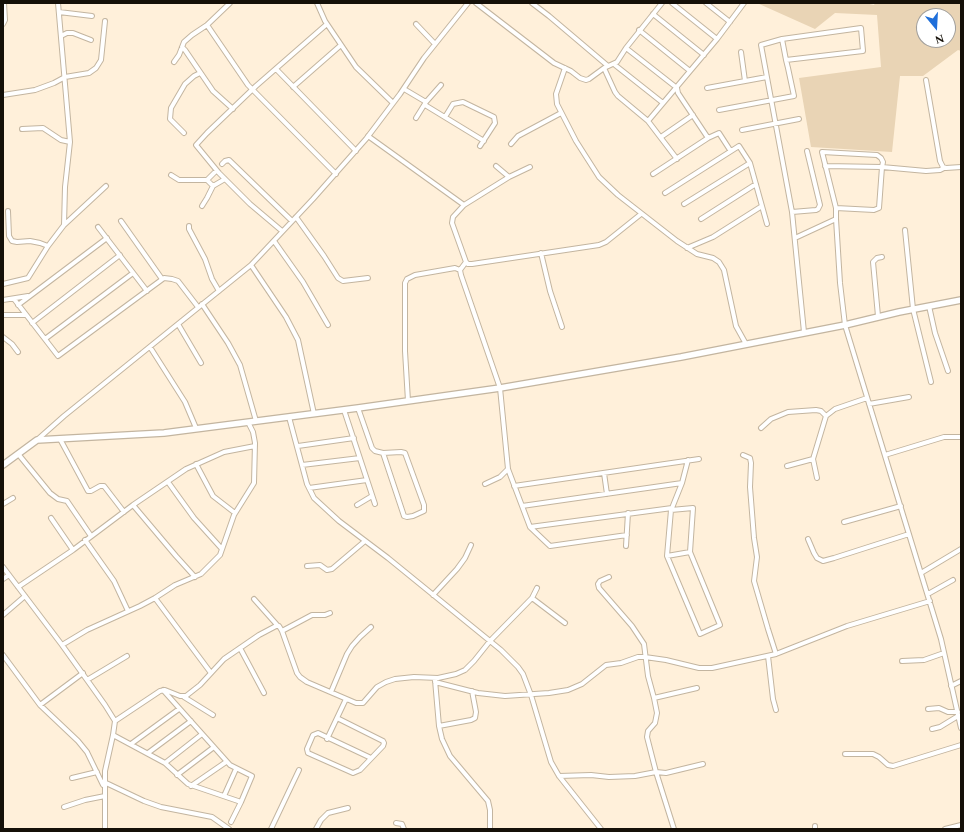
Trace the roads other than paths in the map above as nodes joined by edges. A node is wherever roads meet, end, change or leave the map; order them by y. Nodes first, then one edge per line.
1 (4, 3) edge
2 (58, 3) edge
3 (230, 3) edge
4 (317, 3) edge
5 (468, 3) edge
6 (476, 3) edge
7 (532, 3) edge
8 (662, 3) edge
9 (672, 3) edge
10 (706, 3) edge
11 (742, 4) edge
12 (59, 12) junction
13 (653, 14) junction
14 (92, 16) dead end
15 (105, 21) dead end
16 (730, 22) junction
17 (3, 24) edge
18 (327, 24) junction
19 (416, 24) dead end
20 (207, 26) junction
21 (639, 30) junction
22 (61, 36) junction
23 (717, 39) junction
24 (782, 39) junction
25 (91, 40) dead end
26 (435, 44) junction
27 (341, 45) junction
28 (182, 47) junction
29 (626, 48) junction
30 (741, 52) dead end
31 (704, 55) junction
32 (786, 60) junction
33 (174, 62) dead end
34 (615, 65) junction
35 (606, 67) junction
36 (565, 68) junction
37 (276, 69) junction
38 (690, 71) junction
39 (200, 73) junction
40 (65, 77) junction
41 (767, 77) junction
42 (926, 80) dead end
43 (745, 81) junction
44 (441, 85) dead end
45 (293, 86) junction
46 (677, 88) junction
47 (707, 88) dead end
48 (404, 89) junction
49 (253, 90) junction
50 (3, 93) edge
51 (771, 100) junction
52 (393, 103) junction
53 (425, 103) junction
54 (663, 103) junction
55 (233, 109) junction
56 (719, 110) dead end
57 (561, 113) junction
58 (693, 115) junction
59 (445, 117) junction
60 (416, 118) dead end
61 (799, 119) dead end
62 (648, 121) junction
63 (776, 122) junction
64 (22, 129) dead end
65 (742, 130) dead end
66 (184, 133) dead end
67 (368, 136) junction
68 (661, 138) junction
69 (708, 138) junction
70 (484, 141) junction
71 (70, 142) junction
72 (511, 144) dead end
73 (480, 146) dead end
74 (730, 150) junction
75 (356, 151) junction
76 (807, 151) dead end
77 (677, 159) junction
78 (750, 163) junction
79 (222, 164) dead end
80 (496, 166) dead end
81 (530, 166) dead end
82 (825, 166) junction
83 (961, 167) edge
84 (882, 168) junction
85 (944, 168) junction
86 (216, 171) junction
87 (336, 174) junction
88 (653, 174) dead end
89 (171, 175) dead end
90 (509, 176) junction
91 (225, 179) junction
92 (207, 180) junction
93 (756, 184) junction
94 (106, 186) dead end
95 (213, 186) junction
96 (665, 193) dead end
97 (684, 204) dead end
98 (202, 206) dead end
99 (464, 206) junction
100 (762, 206) junction
101 (836, 208) junction
102 (8, 211) dead end
103 (792, 212) junction
104 (641, 214) junction
105 (296, 217) junction
106 (701, 219) dead end
107 (836, 219) junction
108 (121, 221) dead end
109 (292, 221) junction
110 (767, 224) dead end
111 (64, 225) junction
112 (189, 226) dead end
113 (98, 227) dead end
114 (905, 230) dead end
115 (282, 232) junction
116 (107, 238) junction
117 (795, 238) junction
118 (274, 241) junction
119 (48, 246) junction
120 (687, 248) junction
121 (541, 253) junction
122 (120, 255) junction
123 (882, 257) dead end
124 (466, 262) junction
125 (251, 265) junction
126 (460, 270) junction
127 (133, 273) junction
128 (368, 278) dead end
129 (162, 279) junction
130 (3, 284) edge
131 (147, 291) junction
132 (218, 291) junction
133 (29, 296) junction
134 (14, 299) junction
135 (3, 300) edge
136 (961, 300) edge
137 (18, 305) junction
138 (200, 305) junction
139 (928, 306) junction
140 (913, 309) junction
141 (3, 315) edge
142 (25, 315) junction
143 (878, 316) junction
144 (32, 323) junction
145 (178, 324) junction
146 (328, 325) dead end
147 (845, 325) junction
148 (562, 327) dead end
149 (804, 332) junction
150 (3, 337) edge
151 (45, 339) junction
152 (746, 344) junction
153 (150, 347) junction
154 (18, 352) dead end
155 (201, 363) dead end
156 (948, 371) dead end
157 (931, 382) dead end
158 (500, 388) junction
159 (867, 398) junction
160 (909, 398) dead end
161 (408, 401) junction
162 (870, 404) junction
163 (358, 408) junction
164 (344, 410) junction
165 (314, 414) junction
166 (826, 416) junction
167 (289, 417) junction
168 (256, 421) junction
169 (248, 422) junction
170 (196, 428) junction
171 (761, 428) dead end
172 (961, 437) edge
173 (354, 438) junction
174 (60, 439) junction
175 (37, 440) junction
176 (255, 446) junction
177 (298, 446) junction
178 (383, 454) junction
179 (19, 455) junction
180 (743, 455) dead end
181 (885, 455) junction
182 (360, 458) junction
183 (699, 459) dead end
184 (813, 459) junction
185 (688, 460) junction
186 (196, 464) junction
187 (3, 465) edge
188 (302, 465) junction
189 (787, 466) dead end
190 (508, 470) junction
191 (604, 472) junction
192 (816, 478) dead end
193 (368, 480) junction
194 (168, 482) junction
195 (682, 483) junction
196 (485, 484) dead end
197 (514, 486) junction
198 (309, 488) junction
199 (607, 494) junction
200 (372, 496) junction
201 (13, 498) dead end
202 (3, 504) edge
203 (133, 504) junction
204 (375, 504) dead end
205 (357, 505) dead end
206 (522, 506) junction
207 (901, 506) junction
208 (672, 509) junction
209 (124, 512) junction
210 (235, 513) junction
211 (628, 513) junction
212 (51, 518) dead end
213 (844, 522) dead end
214 (530, 527) junction
215 (909, 534) junction
216 (627, 535) junction
217 (91, 536) junction
218 (808, 539) dead end
219 (86, 540) junction
220 (365, 540) junction
221 (471, 545) dead end
222 (626, 546) dead end
223 (222, 549) junction
224 (73, 550) junction
225 (961, 550) edge
226 (690, 552) junction
227 (667, 556) junction
228 (307, 566) dead end
229 (3, 567) edge
230 (921, 573) junction
231 (9, 574) junction
232 (195, 577) junction
233 (609, 577) dead end
234 (3, 579) edge
235 (953, 580) dead end
236 (18, 587) junction
237 (537, 588) dead end
238 (928, 594) junction
239 (433, 595) junction
240 (25, 596) junction
241 (156, 598) junction
242 (532, 598) junction
243 (254, 599) dead end
244 (930, 601) junction
245 (128, 611) junction
246 (330, 613) dead end
247 (3, 615) edge
248 (565, 623) dead end
249 (278, 626) junction
250 (371, 627) dead end
251 (282, 631) junction
252 (490, 641) junction
253 (62, 645) junction
254 (240, 648) junction
255 (944, 653) junction
256 (776, 654) junction
257 (3, 655) edge
258 (127, 656) dead end
259 (768, 656) junction
260 (645, 657) junction
261 (902, 661) dead end
262 (83, 673) junction
263 (211, 673) junction
264 (87, 680) junction
265 (435, 680) junction
266 (961, 681) edge
267 (951, 686) junction
268 (698, 688) dead end
269 (163, 690) junction
270 (472, 691) junction
271 (331, 692) junction
272 (264, 693) dead end
273 (531, 695) junction
274 (184, 697) junction
275 (654, 698) junction
276 (346, 699) junction
277 (40, 704) junction
278 (179, 709) junction
279 (928, 709) dead end
280 (776, 710) dead end
281 (958, 714) junction
282 (213, 715) dead end
283 (337, 718) junction
284 (115, 721) junction
285 (191, 721) junction
286 (439, 726) junction
287 (961, 728) edge
288 (932, 729) dead end
289 (202, 734) junction
290 (113, 735) junction
291 (327, 738) junction
292 (131, 744) junction
293 (961, 746) edge
294 (214, 748) junction
295 (148, 753) junction
296 (845, 754) dead end
297 (371, 758) junction
298 (226, 762) junction
299 (165, 763) junction
300 (703, 764) dead end
301 (236, 769) junction
302 (299, 770) dead end
303 (97, 772) junction
304 (656, 772) junction
305 (177, 775) junction
306 (559, 776) junction
307 (72, 778) dead end
308 (104, 782) junction
309 (191, 786) junction
310 (104, 787) junction
311 (105, 796) junction
312 (224, 796) junction
313 (241, 802) junction
314 (64, 807) dead end
315 (348, 808) dead end
316 (231, 822) dead end
317 (396, 823) dead end
318 (961, 825) edge
319 (107, 829) edge
320 (229, 829) edge
321 (271, 829) edge
322 (316, 829) edge
323 (404, 829) edge
324 (490, 829) edge
325 (601, 829) edge
326 (674, 829) edge
327 (945, 829) edge

1 - 17 street
2 - 12 street
3 - 20 street
4 - 18 street
5 - 26 street
6 - 36 street
7 - 35 street
8 - 13 street
9 - 23 street
10 - 16 street
11 - 16 street
12 - 14 street
12 - 22 street
13 - 21 street
13 - 31 street
15 - 40 street
16 - 23 street
18 - 27 street
18 - 37 street
19 - 26 street
20 - 28 street
20 - 49 street
21 - 29 street
21 - 38 street
22 - 25 street
22 - 40 street
23 - 31 street
24 - 32 street
24 - 32 street
24 - 41 street
26 - 48 street
27 - 45 street
27 - 52 street
28 - 33 street
28 - 39 street
29 - 34 street
29 - 46 street
30 - 43 street
31 - 38 street
32 - 51 street
34 - 35 street
34 - 54 street
35 - 36 street
35 - 62 street
36 - 57 street
37 - 45 street
37 - 49 street
38 - 46 street
39 - 55 street
39 - 66 street
40 - 50 street
40 - 71 street
41 - 43 street
41 - 51 street
42 - 85 street
43 - 47 street
44 - 53 street
45 - 75 street
46 - 54 street
46 - 58 street
48 - 52 street
48 - 53 street
49 - 55 street
49 - 87 street
51 - 56 street
51 - 63 street
52 - 67 street
53 - 59 street
53 - 60 street
54 - 62 street
55 - 86 street
57 - 72 street
57 - 104 street
58 - 68 street
58 - 69 street
59 - 70 street
59 - 70 street
61 - 63 street
62 - 68 street
63 - 65 street
63 - 103 street
64 - 71 street
67 - 75 street
67 - 99 street
68 - 77 street
69 - 74 street
69 - 77 street
70 - 73 street
71 - 111 street
74 - 78 street
74 - 96 street
75 - 87 street
76 - 103 street
77 - 88 street
78 - 93 street
78 - 97 street
79 - 109 street
80 - 90 street
81 - 90 street
82 - 84 street
82 - 84 street
82 - 101 street
83 - 85 street
84 - 85 street
84 - 101 street
86 - 91 street
86 - 92 street
87 - 105 street
89 - 92 street
90 - 99 street
91 - 95 street
91 - 115 street
92 - 95 street
93 - 100 street
93 - 106 street
94 - 111 street
95 - 98 street
99 - 124 street
100 - 110 street
100 - 120 street
101 - 107 street
102 - 119 street
103 - 117 street
104 - 120 street
104 - 121 street
105 - 109 street
105 - 128 street
107 - 117 street
107 - 147 street
108 - 129 street
109 - 115 street
111 - 119 street
112 - 132 street
113 - 116 street
114 - 140 street
115 - 118 street
116 - 122 street
116 - 133 street
117 - 149 street
118 - 125 street
118 - 146 street
119 - 130 street
120 - 152 street
121 - 124 street
121 - 148 street
122 - 127 street
122 - 144 street
123 - 143 street
124 - 126 street
125 - 132 street
125 - 165 street
126 - 158 street
126 - 161 street
127 - 131 street
127 - 151 street
129 - 131 street
129 - 138 street
131 - 151 street
132 - 138 street
133 - 134 street
133 - 137 street
134 - 135 street
134 - 137 street
136 - 139 street
137 - 142 street
138 - 145 street
138 - 168 street
139 - 140 street
139 - 156 street
140 - 143 street
140 - 157 street
141 - 142 street
142 - 144 street
143 - 147 street
144 - 151 street
145 - 153 street
145 - 155 street
147 - 149 street
147 - 159 street
149 - 152 street
150 - 154 street
152 - 158 street
153 - 170 street
153 - 175 street
158 - 161 street
158 - 190 street
159 - 162 street
159 - 166 street
160 - 162 street
161 - 163 street
162 - 181 street
163 - 164 street
163 - 178 street
164 - 165 street
164 - 173 street
165 - 167 street
166 - 171 street
166 - 184 street
167 - 168 street
167 - 177 street
168 - 169 street
169 - 170 street
169 - 176 street
170 - 174 street
172 - 181 street
173 - 177 street
173 - 182 street
174 - 175 street
174 - 209 street
175 - 179 street
176 - 186 street
176 - 210 street
177 - 188 street
178 - 178 street
179 - 187 street
179 - 217 street
180 - 256 street
181 - 207 street
182 - 188 street
182 - 193 street
183 - 185 street
184 - 189 street
184 - 192 street
185 - 191 street
185 - 195 street
186 - 194 street
186 - 210 street
188 - 198 street
190 - 196 street
190 - 197 street
191 - 197 street
191 - 199 street
193 - 198 street
193 - 200 street
194 - 203 street
194 - 223 street
195 - 199 street
195 - 208 street
197 - 206 street
198 - 220 street
199 - 206 street
200 - 204 street
200 - 205 street
201 - 202 street
203 - 209 street
203 - 232 street
206 - 214 street
207 - 213 street
207 - 215 street
208 - 211 street
208 - 226 street
208 - 227 street
209 - 217 street
210 - 223 street
211 - 214 street
211 - 216 street
212 - 224 street
214 - 216 street
215 - 218 street
215 - 230 street
216 - 222 street
217 - 219 street
219 - 224 street
219 - 245 street
220 - 228 street
220 - 239 street
221 - 239 street
223 - 232 street
224 - 236 street
225 - 230 street
226 - 227 street
226 - 227 street
229 - 231 street
230 - 238 street
231 - 234 street
231 - 236 street
232 - 241 street
233 - 260 street
235 - 238 street
236 - 240 street
237 - 242 street
238 - 244 street
239 - 252 street
240 - 247 street
240 - 253 street
241 - 245 street
241 - 263 street
242 - 248 street
242 - 252 street
243 - 249 street
244 - 255 street
244 - 256 street
245 - 253 street
246 - 251 street
249 - 251 street
249 - 254 street
250 - 271 street
251 - 271 street
252 - 265 street
252 - 273 street
253 - 262 street
254 - 263 street
254 - 272 street
255 - 261 street
255 - 267 street
256 - 259 street
257 - 277 street
258 - 264 street
259 - 260 street
259 - 280 street
260 - 273 street
260 - 275 street
262 - 264 street
262 - 277 street
263 - 274 street
264 - 284 street
265 - 270 street
265 - 276 street
265 - 286 street
266 - 267 street
267 - 281 street
268 - 275 street
269 - 274 street
269 - 278 street
269 - 284 street
270 - 273 street
270 - 286 street
271 - 276 street
273 - 306 street
274 - 282 street
275 - 304 street
276 - 283 street
277 - 303 street
278 - 285 street
278 - 292 street
279 - 281 street
281 - 287 street
281 - 288 street
283 - 291 street
283 - 297 street
284 - 290 street
285 - 289 street
285 - 295 street
286 - 324 street
289 - 294 street
289 - 299 street
290 - 292 street
290 - 308 street
291 - 297 street
291 - 297 street
292 - 295 street
293 - 296 street
294 - 298 street
294 - 305 street
295 - 299 street
298 - 301 street
298 - 309 street
299 - 305 street
300 - 304 street
301 - 312 street
301 - 313 street
302 - 321 street
303 - 307 street
303 - 310 street
304 - 306 street
304 - 326 street
305 - 309 street
306 - 325 street
308 - 310 street
308 - 320 street
309 - 312 street
310 - 311 street
311 - 314 street
311 - 319 street
312 - 313 street
313 - 316 street
315 - 322 street
317 - 323 street
318 - 327 street

